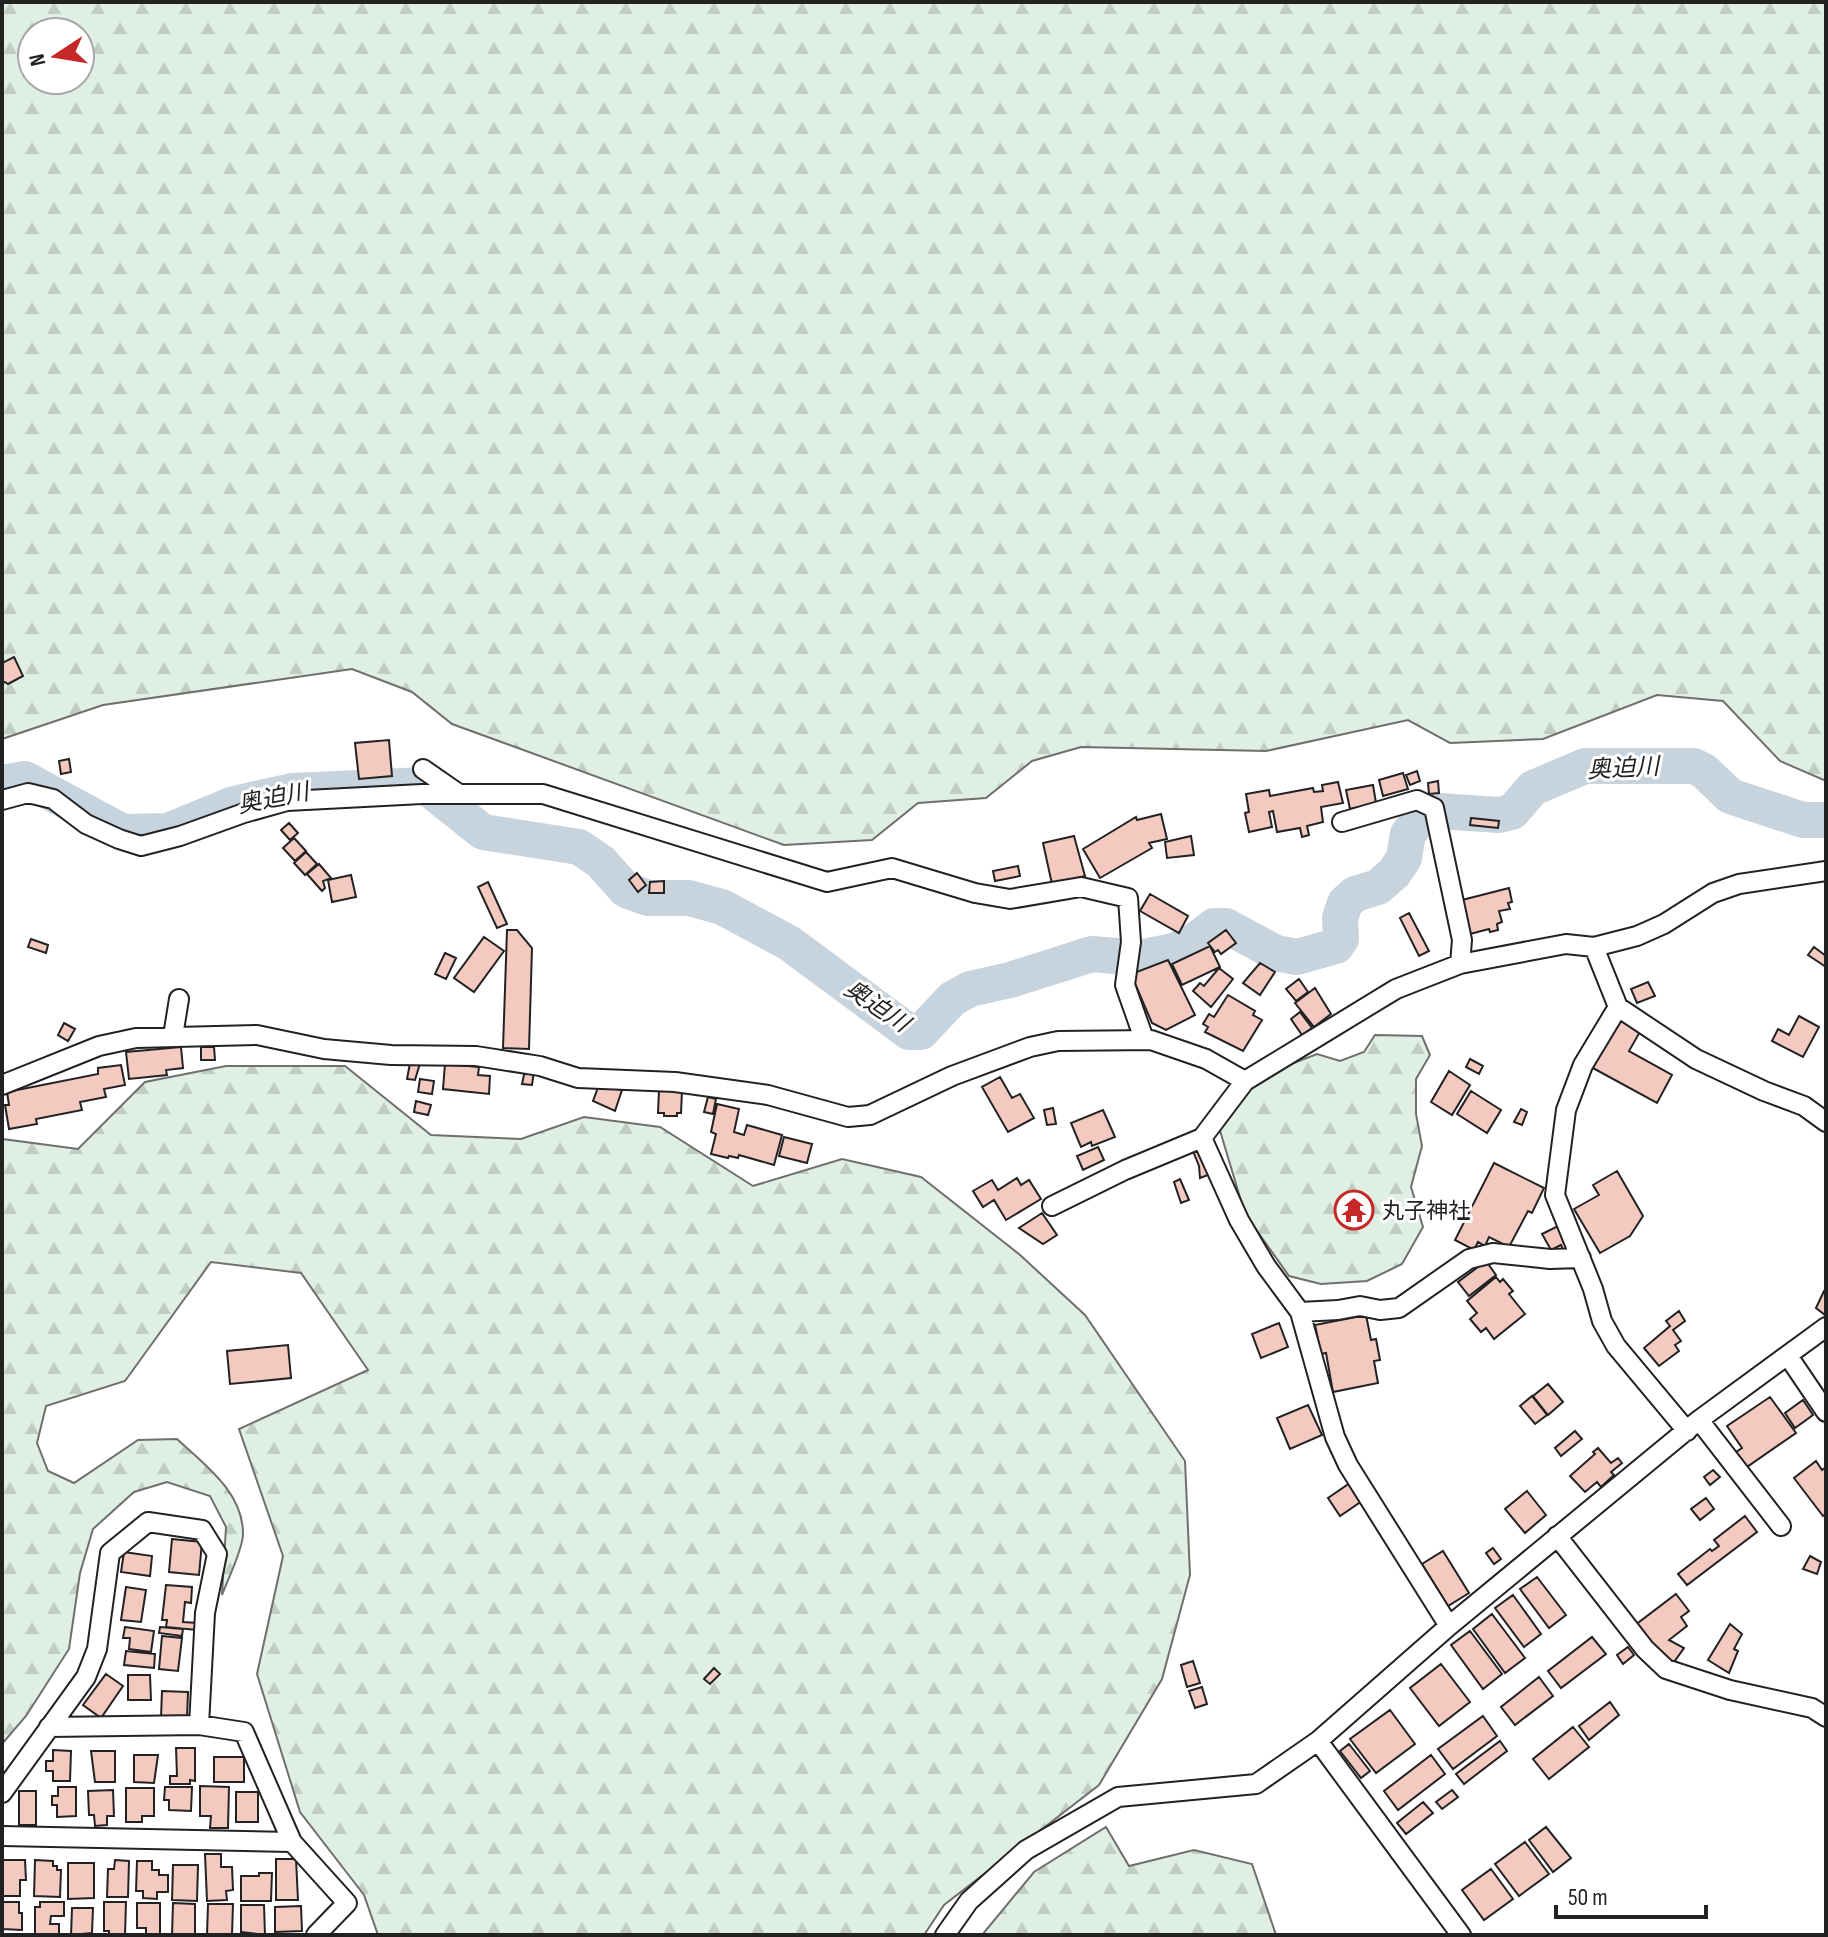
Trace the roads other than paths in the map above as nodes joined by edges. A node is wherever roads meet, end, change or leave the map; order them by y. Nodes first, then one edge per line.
1 (423, 769) dead end
2 (459, 794) junction
3 (2, 800) edge
4 (1342, 822) dead end
5 (1826, 871) edge
6 (1594, 947) junction
7 (1460, 964) junction
8 (179, 999) dead end
9 (1618, 1007) junction
10 (173, 1036) junction
11 (1144, 1039) junction
12 (1245, 1081) junction
13 (2, 1085) edge
14 (1826, 1122) edge
15 (1202, 1138) junction
16 (1052, 1206) dead end
17 (1581, 1258) junction
18 (1300, 1312) junction
19 (1826, 1327) edge
20 (1788, 1356) junction
21 (1826, 1412) edge
22 (1693, 1426) junction
23 (1781, 1526) dead end
24 (1557, 1536) junction
25 (1449, 1626) junction
26 (1826, 1717) edge
27 (199, 1725) junction
28 (49, 1727) junction
29 (1318, 1741) junction
30 (2, 1793) edge
31 (2, 1836) edge
32 (292, 1842) junction
33 (316, 1935) edge
34 (945, 1935) edge
35 (1461, 1935) edge

1 - 2 street
2 - 3 street
2 - 11 street
4 - 7 street
5 - 6 street
6 - 7 street
6 - 9 street
7 - 12 street
8 - 10 street
9 - 14 street
9 - 17 street
10 - 11 street
10 - 13 street
11 - 12 street
12 - 15 street
15 - 16 street
15 - 18 street
17 - 18 street
17 - 22 street
18 - 25 street
19 - 20 street
20 - 21 street
20 - 22 street
22 - 23 street
22 - 24 street
24 - 25 street
24 - 26 street
25 - 29 street
27 - 28 street
27 - 28 street
27 - 32 street
28 - 30 street
29 - 34 street
29 - 35 street
31 - 32 street
32 - 33 street

